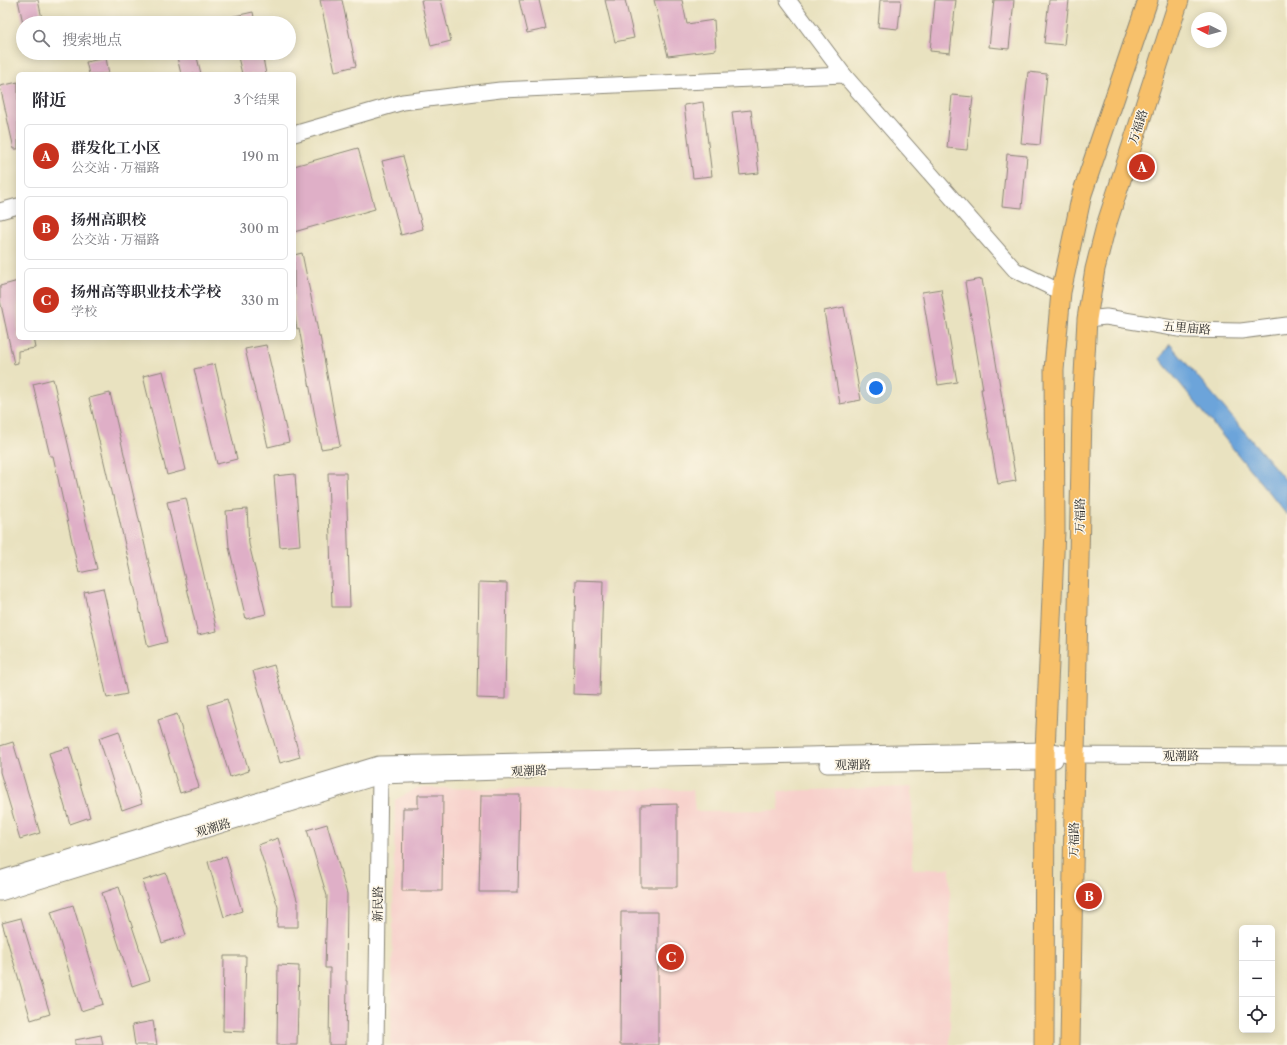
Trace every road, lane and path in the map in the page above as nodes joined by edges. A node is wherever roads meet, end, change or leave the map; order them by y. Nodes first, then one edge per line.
1 (788, 0) edge
2 (1148, 0) edge
3 (1179, 0) edge
4 (844, 75) junction
5 (296, 133) edge
6 (16, 207) edge
7 (0, 211) edge
8 (1061, 292) junction
9 (1087, 319) junction
10 (1287, 325) edge
11 (1075, 755) junction
12 (1045, 756) junction
13 (1287, 756) edge
14 (379, 770) junction
15 (0, 879) edge
16 (0, 894) edge
17 (376, 1045) edge
18 (1044, 1045) edge
19 (1070, 1045) edge

1 - 4 street
2 - 8 main road, 万福路
3 - 9 main road, 万福路
4 - 5 street
4 - 8 street
6 - 7 street
8 - 12 main road, 万福路
9 - 10 street, 五里庙路
9 - 11 main road, 万福路
11 - 12 street, 观潮路
11 - 13 street, 观潮路
11 - 19 main road, 万福路
12 - 14 street, 观潮路
12 - 18 main road, 万福路
14 - 15 street, 观潮路
14 - 16 street, 观潮路
14 - 17 street, 新民路

